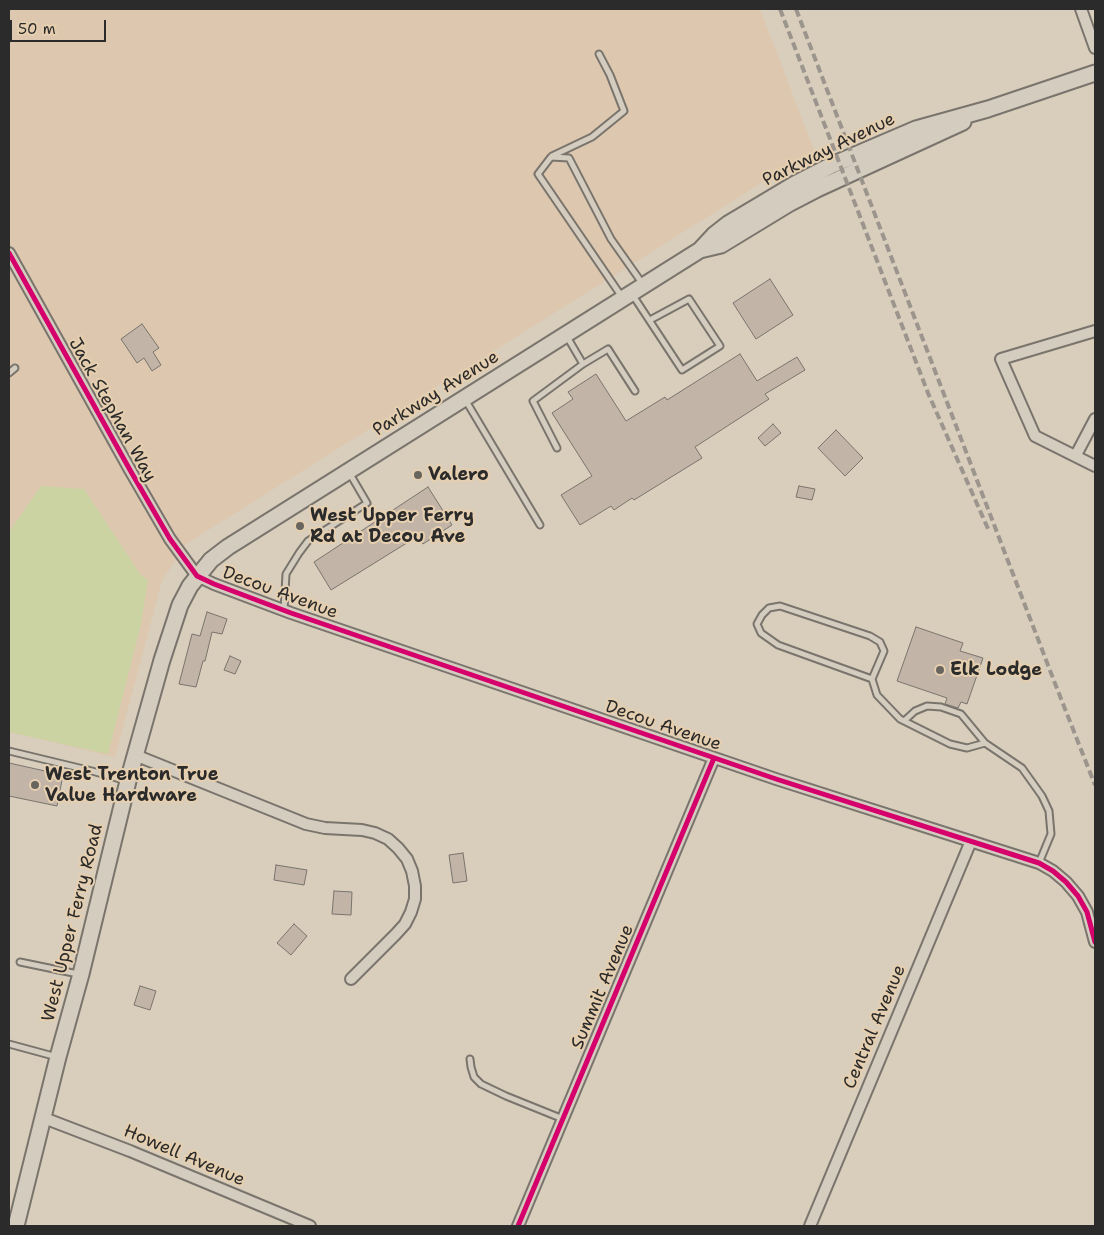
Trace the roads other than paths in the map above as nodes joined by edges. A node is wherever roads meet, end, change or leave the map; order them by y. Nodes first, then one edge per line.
1 (1081, 9) edge
2 (1095, 48) edge
3 (599, 54) dead end
4 (1095, 73) edge
5 (551, 156) junction
6 (9, 253) edge
7 (633, 293) junction
8 (650, 320) junction
9 (1095, 331) edge
10 (566, 335) junction
11 (583, 364) junction
12 (15, 368) dead end
13 (9, 372) edge
14 (635, 391) dead end
15 (464, 399) junction
16 (1095, 419) edge
17 (557, 448) dead end
18 (1076, 455) junction
19 (1095, 466) edge
20 (348, 471) junction
21 (540, 524) dead end
22 (197, 576) junction
23 (284, 610) junction
24 (872, 679) junction
25 (904, 721) junction
26 (985, 743) junction
27 (9, 751) edge
28 (135, 755) junction
29 (714, 758) junction
30 (128, 781) junction
31 (971, 841) junction
32 (1038, 863) junction
33 (1095, 942) edge
34 (20, 962) dead end
35 (81, 974) junction
36 (351, 979) dead end
37 (9, 1044) edge
38 (58, 1057) junction
39 (470, 1059) dead end
40 (44, 1118) junction
41 (563, 1119) junction
42 (16, 1217) edge
43 (310, 1226) edge
44 (518, 1226) edge
45 (810, 1226) edge

1 - 2 street
3 - 5 lane
4 - 7 main road, Parkway Avenue
5 - 7 lane
5 - 7 lane
6 - 22 street, Jack Stephan Way
7 - 8 lane
7 - 10 main road, Parkway Avenue
8 - 8 lane
9 - 18 street
10 - 11 lane
10 - 15 main road, Parkway Avenue
11 - 14 lane
11 - 17 lane
12 - 13 lane
15 - 20 main road, Parkway Avenue
15 - 21 lane
16 - 18 street
18 - 19 street
20 - 22 main road, Parkway Avenue
20 - 23 lane
22 - 23 street, Decou Avenue
22 - 28 main road, West Upper Ferry Road
23 - 29 street, Decou Avenue
24 - 24 lane
24 - 25 lane
25 - 26 lane
25 - 26 lane
26 - 32 lane
27 - 30 lane
28 - 30 main road, West Upper Ferry Road
28 - 36 street
29 - 31 street, Decou Avenue
29 - 41 street, Summit Avenue
30 - 35 main road, West Upper Ferry Road
31 - 32 street, Decou Avenue
31 - 45 street, Central Avenue
32 - 33 street, Decou Avenue
34 - 35 lane
35 - 38 main road, West Upper Ferry Road
37 - 38 lane
38 - 40 main road, West Upper Ferry Road
39 - 41 lane
40 - 42 main road, West Upper Ferry Road
40 - 43 street, Howell Avenue
41 - 44 street, Summit Avenue

